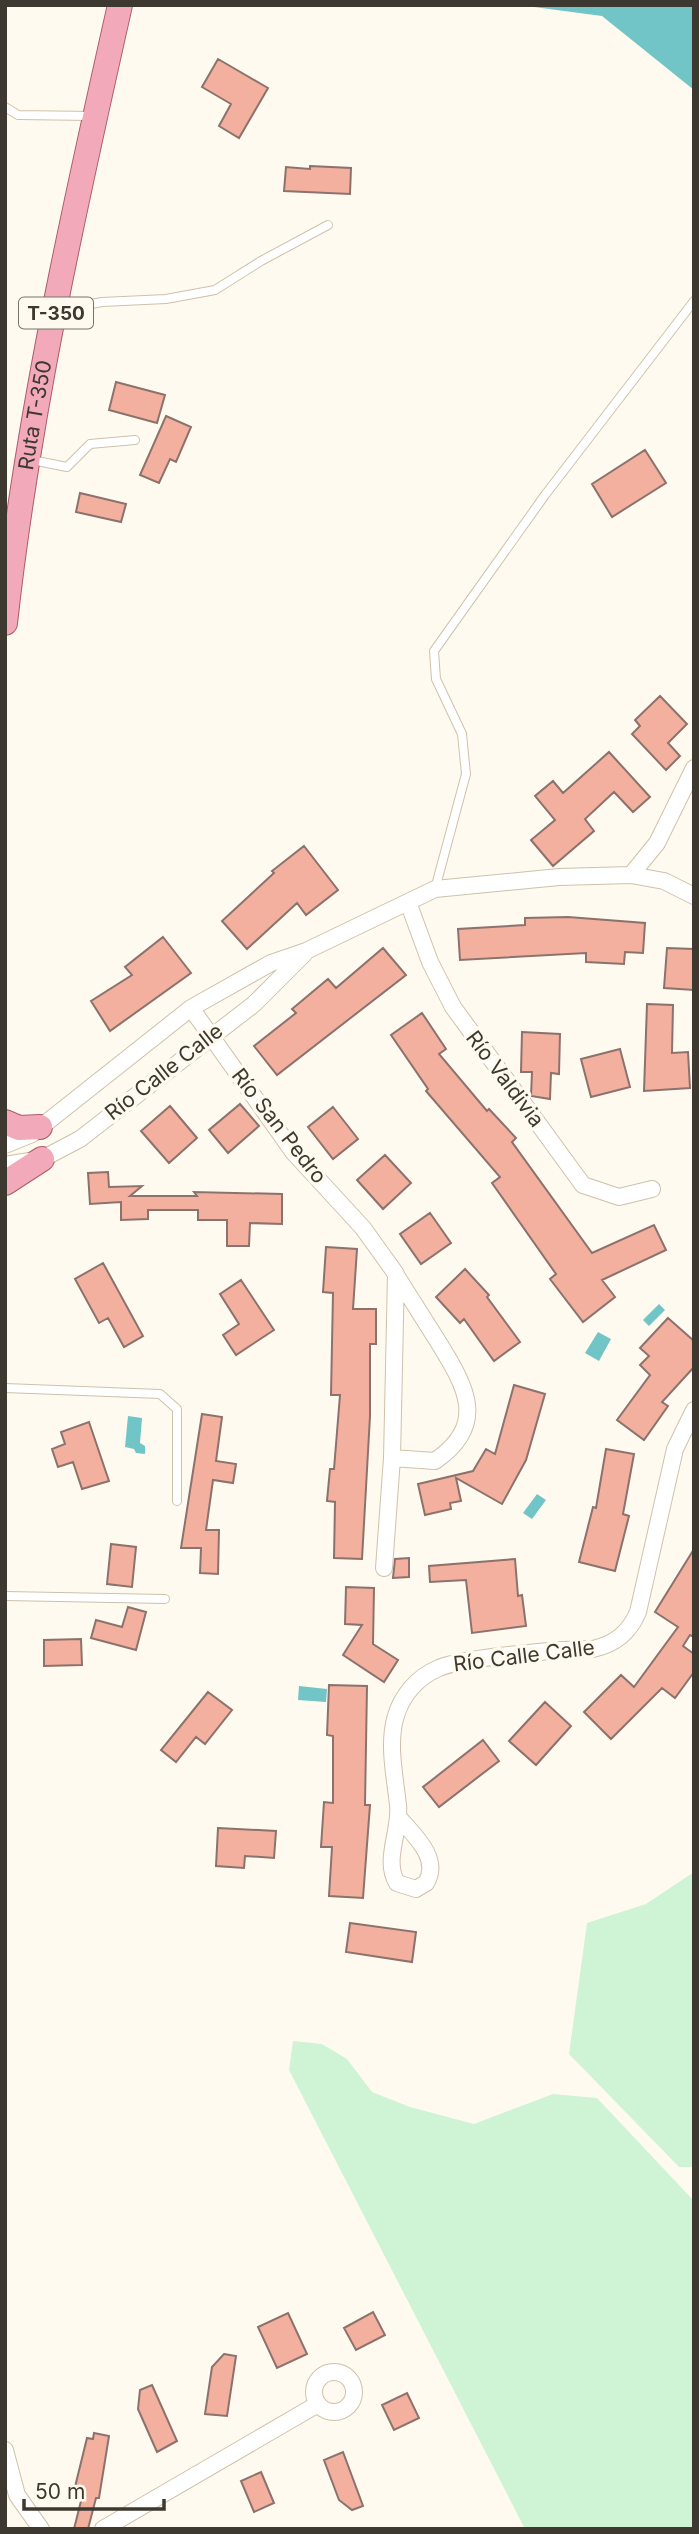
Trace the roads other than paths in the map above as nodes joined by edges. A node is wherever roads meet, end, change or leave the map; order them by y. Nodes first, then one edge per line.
1 (120, 5) edge
2 (5, 107) edge
3 (95, 116) junction
4 (328, 225) dead end
5 (694, 301) edge
6 (56, 310) junction
7 (135, 440) dead end
8 (29, 459) junction
9 (5, 623) edge
10 (694, 768) edge
11 (631, 875) junction
12 (435, 888) junction
13 (694, 896) edge
14 (408, 902) junction
15 (306, 951) junction
16 (191, 1008) junction
17 (211, 1035) junction
18 (5, 1122) edge
19 (40, 1127) junction
20 (5, 1145) edge
21 (42, 1159) junction
22 (5, 1165) edge
23 (5, 1183) edge
24 (652, 1189) dead end
25 (396, 1274) junction
26 (5, 1388) edge
27 (694, 1410) edge
28 (391, 1458) junction
29 (177, 1501) dead end
30 (384, 1568) dead end
31 (5, 1596) edge
32 (165, 1598) dead end
33 (400, 1819) dead end
34 (318, 2404) dead end
35 (5, 2450) edge
36 (41, 2529) edge
37 (103, 2529) edge

1 - 3 main road, Ruta T-350 / T-350
2 - 3 lane
3 - 6 main road, Ruta T-350 / T-350
4 - 6 lane
5 - 12 lane
6 - 8 main road, Ruta T-350 / T-350
7 - 8 lane
8 - 9 main road, Ruta T-350 / T-350
10 - 11 street
11 - 12 street, Río Calle Calle
11 - 13 street, Río Calle Calle
12 - 14 street, Río Calle Calle
14 - 15 street, Río Calle Calle
14 - 24 street, Río Valdivia
15 - 16 street, Río Calle Calle
15 - 17 street, Río Calle Calle
16 - 17 street, Río San Pedro
16 - 19 street, Río Calle Calle
17 - 21 street, Río Calle Calle
17 - 25 street, Río San Pedro
18 - 19 main road
19 - 20 street, Río Calle Calle
21 - 22 street, Río Calle Calle
21 - 23 main road
25 - 28 street
25 - 28 street, Río San Pedro
26 - 29 lane
27 - 33 street, Río Calle Calle
28 - 30 street
31 - 32 lane
34 - 37 street
35 - 36 street

